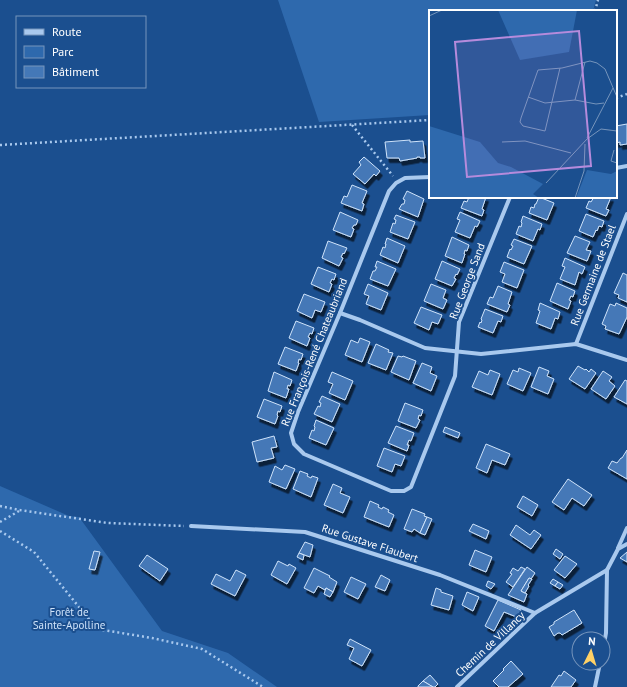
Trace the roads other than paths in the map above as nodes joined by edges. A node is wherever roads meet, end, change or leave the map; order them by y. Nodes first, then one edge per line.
1 (627, 166) edge
2 (617, 168) edge
3 (429, 177) edge
4 (510, 198) edge
5 (627, 214) edge
6 (340, 312) junction
7 (576, 344) junction
8 (457, 352) junction
9 (627, 360) edge
10 (411, 487) joint
11 (191, 526) road end
12 (627, 528) edge
13 (627, 544) edge
14 (618, 549) junction
15 (607, 570) junction
16 (535, 613) junction
17 (606, 631) edge
18 (599, 671) edge
19 (457, 687) edge
20 (596, 687) edge

1 - 2 street
3 - 6 street, Rue François-René Chateaubriand
4 - 8 street, Rue George Sand
5 - 7 street, Rue Germaine de Stael
6 - 8 street
6 - 10 street, Rue François-René Chateaubriand
7 - 8 street
7 - 9 street
8 - 10 street, Rue George Sand
11 - 16 street, Rue Gustave Flaubert
12 - 14 street
13 - 14 street
14 - 15 street
15 - 16 street, Chemin de Villancy
15 - 17 street
16 - 19 street, Chemin de Villancy
18 - 20 street

